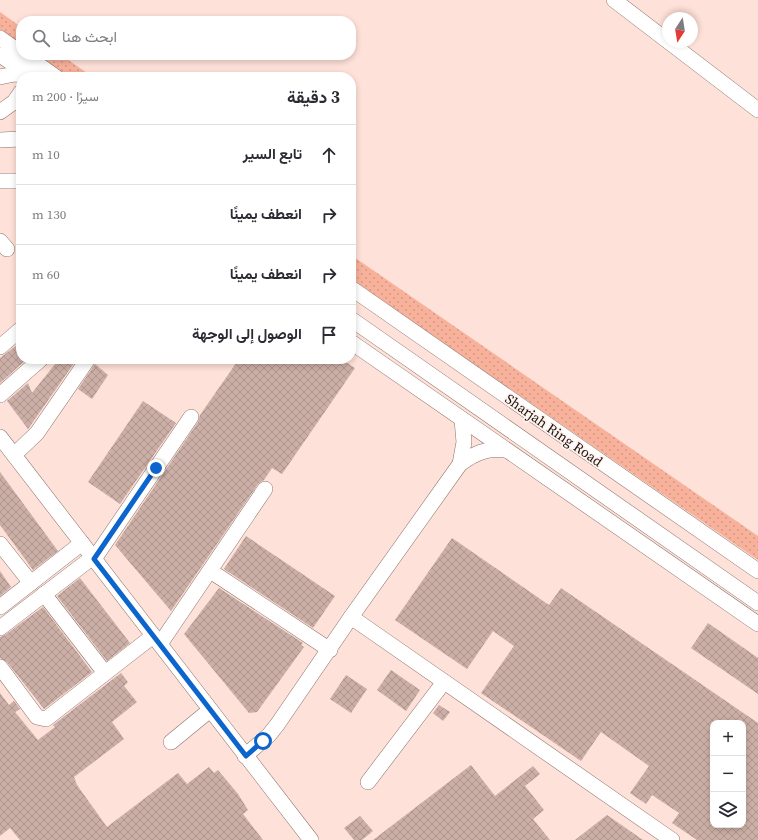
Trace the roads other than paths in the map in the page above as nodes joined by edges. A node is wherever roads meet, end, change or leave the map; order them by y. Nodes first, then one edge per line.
1 (614, 0) edge
2 (0, 38) edge
3 (16, 49) edge
4 (0, 55) edge
5 (25, 71) edge
6 (16, 73) edge
7 (0, 78) edge
8 (16, 89) edge
9 (16, 99) edge
10 (758, 110) edge
11 (0, 112) edge
12 (16, 139) edge
13 (0, 140) edge
14 (0, 181) edge
15 (16, 181) edge
16 (356, 291) edge
17 (356, 322) edge
18 (16, 333) edge
19 (16, 343) edge
20 (356, 346) edge
21 (0, 347) edge
22 (0, 356) edge
23 (35, 364) edge
24 (84, 364) edge
25 (0, 395) edge
26 (191, 417) dead end
27 (462, 420) junction
28 (5, 446) edge
29 (505, 450) junction
30 (460, 464) junction
31 (265, 489) dead end
32 (82, 543) junction
33 (0, 544) edge
34 (93, 558) junction
35 (758, 571) edge
36 (215, 574) dead end
37 (31, 583) junction
38 (44, 594) junction
39 (758, 603) edge
40 (0, 607) edge
41 (351, 617) junction
42 (758, 624) edge
43 (0, 628) edge
44 (157, 640) junction
45 (330, 650) junction
46 (0, 667) edge
47 (105, 673) junction
48 (444, 682) junction
49 (210, 710) junction
50 (170, 742) dead end
51 (246, 756) junction
52 (368, 782) dead end
53 (311, 840) edge
54 (672, 840) edge

1 - 10 street
2 - 3 street
4 - 5 street
6 - 7 street
7 - 8 street
9 - 11 street
12 - 13 street
14 - 15 street
16 - 35 street, Sharjah Ring Road
17 - 39 street
18 - 21 street
19 - 22 street
20 - 27 street
23 - 25 street
24 - 28 street
26 - 34 street
27 - 29 street
27 - 30 street
28 - 32 street
29 - 30 street
29 - 42 street
30 - 41 street
31 - 44 street
32 - 34 street
32 - 37 street
33 - 37 street
34 - 38 street
34 - 44 street
36 - 45 street
37 - 40 street
38 - 43 street
38 - 47 street
41 - 45 street
41 - 48 street
44 - 47 street
44 - 49 street
45 - 51 street
46 - 47 street
48 - 52 street
48 - 54 street
49 - 50 street
49 - 51 street
51 - 53 street

